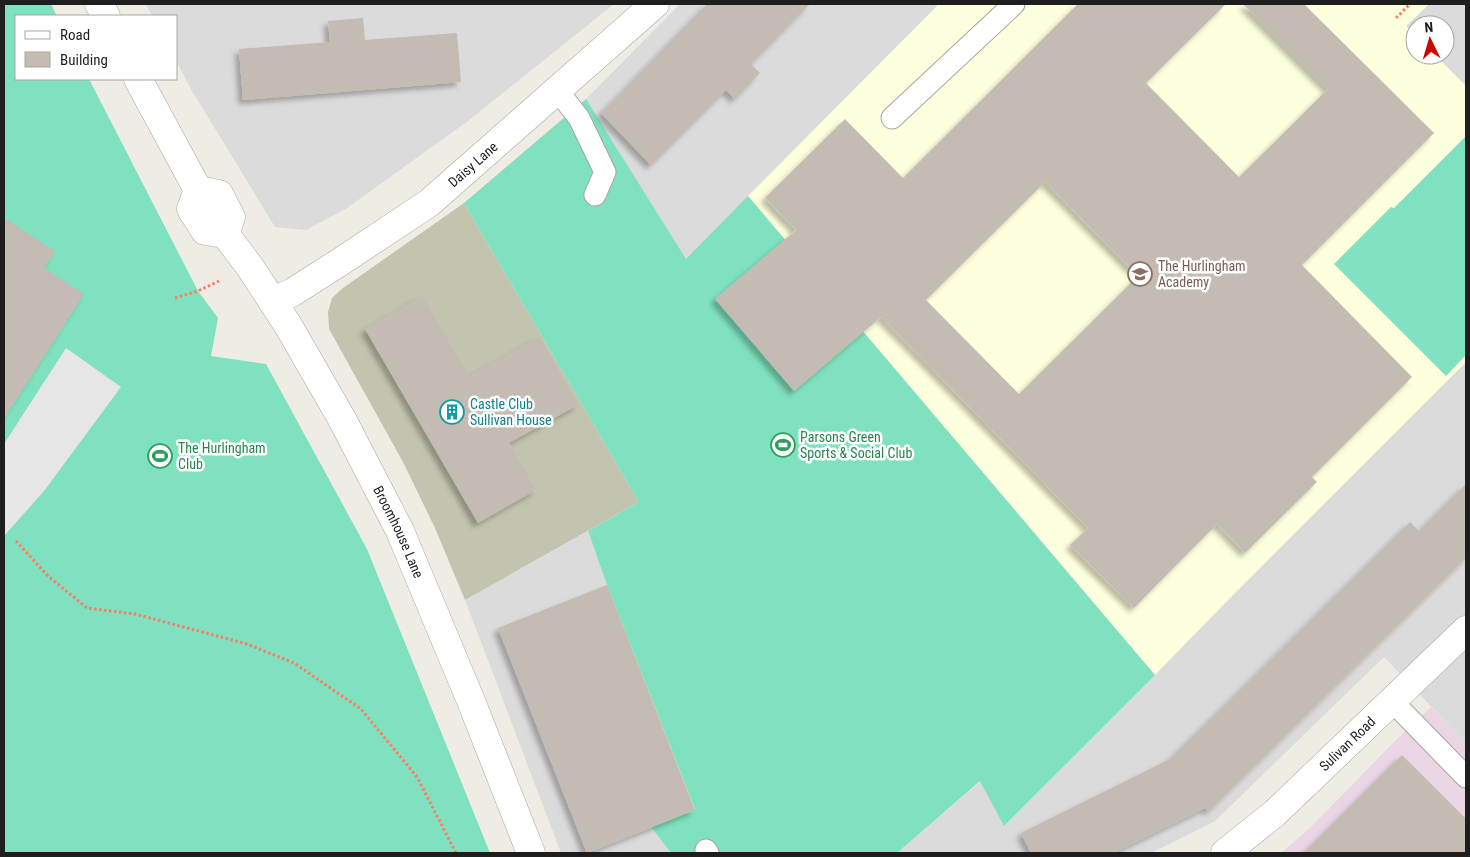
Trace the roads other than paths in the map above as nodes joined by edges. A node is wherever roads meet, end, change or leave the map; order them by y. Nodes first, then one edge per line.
1 (99, 4) edge
2 (655, 4) edge
3 (1014, 4) edge
4 (105, 15) edge
5 (139, 80) edge
6 (557, 90) junction
7 (892, 118) dead end
8 (595, 195) dead end
9 (274, 301) junction
10 (1466, 630) edge
11 (1393, 702) junction
12 (1466, 777) edge
13 (531, 853) edge
14 (1225, 853) edge

1 - 4 street
2 - 6 street, Daisy Lane
3 - 7 lane
5 - 9 street, Broomhouse Lane
6 - 8 lane
6 - 9 street, Daisy Lane
9 - 13 street, Broomhouse Lane
10 - 11 street, Sulivan Road
11 - 12 lane
11 - 14 street, Sulivan Road

